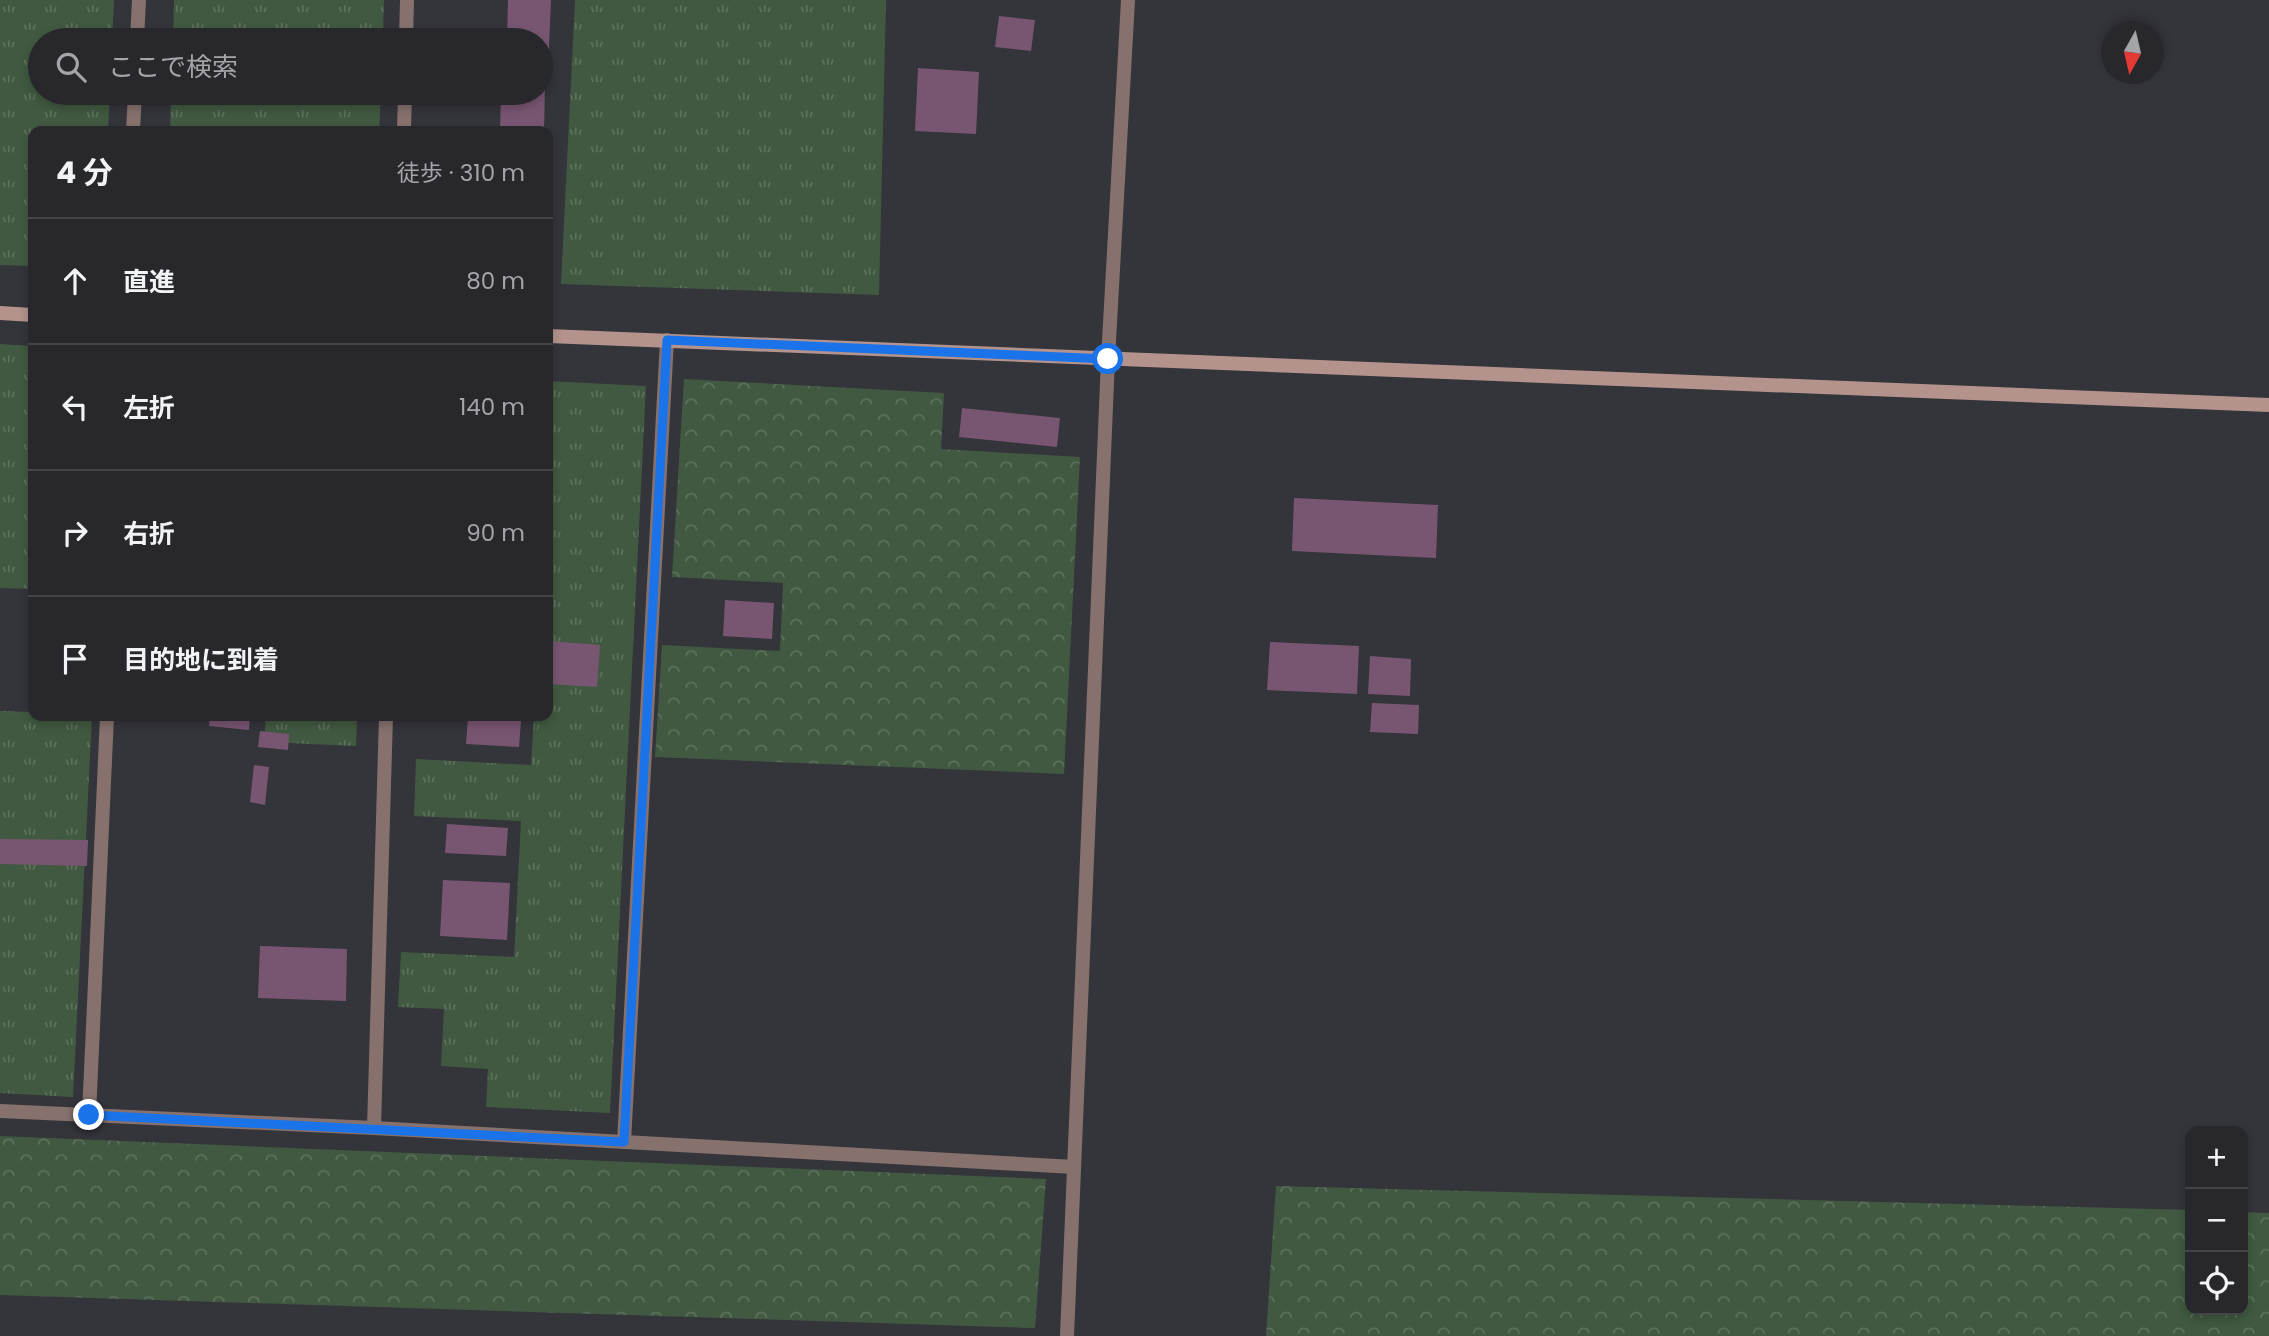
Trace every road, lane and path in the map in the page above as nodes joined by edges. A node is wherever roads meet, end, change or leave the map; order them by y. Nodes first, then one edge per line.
1 (139, 0) edge
2 (407, 0) edge
3 (1128, 0) edge
4 (138, 28) edge
5 (406, 28) edge
6 (134, 105) edge
7 (405, 105) edge
8 (133, 126) edge
9 (404, 126) edge
10 (0, 313) edge
11 (28, 314) edge
12 (553, 336) edge
13 (667, 340) junction
14 (1108, 359) junction
15 (2269, 405) edge
16 (107, 721) edge
17 (386, 721) edge
18 (0, 1111) edge
19 (89, 1115) junction
20 (374, 1128) junction
21 (624, 1142) junction
22 (1074, 1167) junction
23 (1068, 1336) edge

1 - 4 street
2 - 5 street
3 - 14 street
6 - 8 street
7 - 9 street
10 - 11 street
12 - 13 street
13 - 14 street
13 - 21 street
14 - 15 street
14 - 22 street
16 - 19 street
17 - 20 street
18 - 19 street
19 - 20 street
20 - 21 street
21 - 22 street
22 - 23 street

